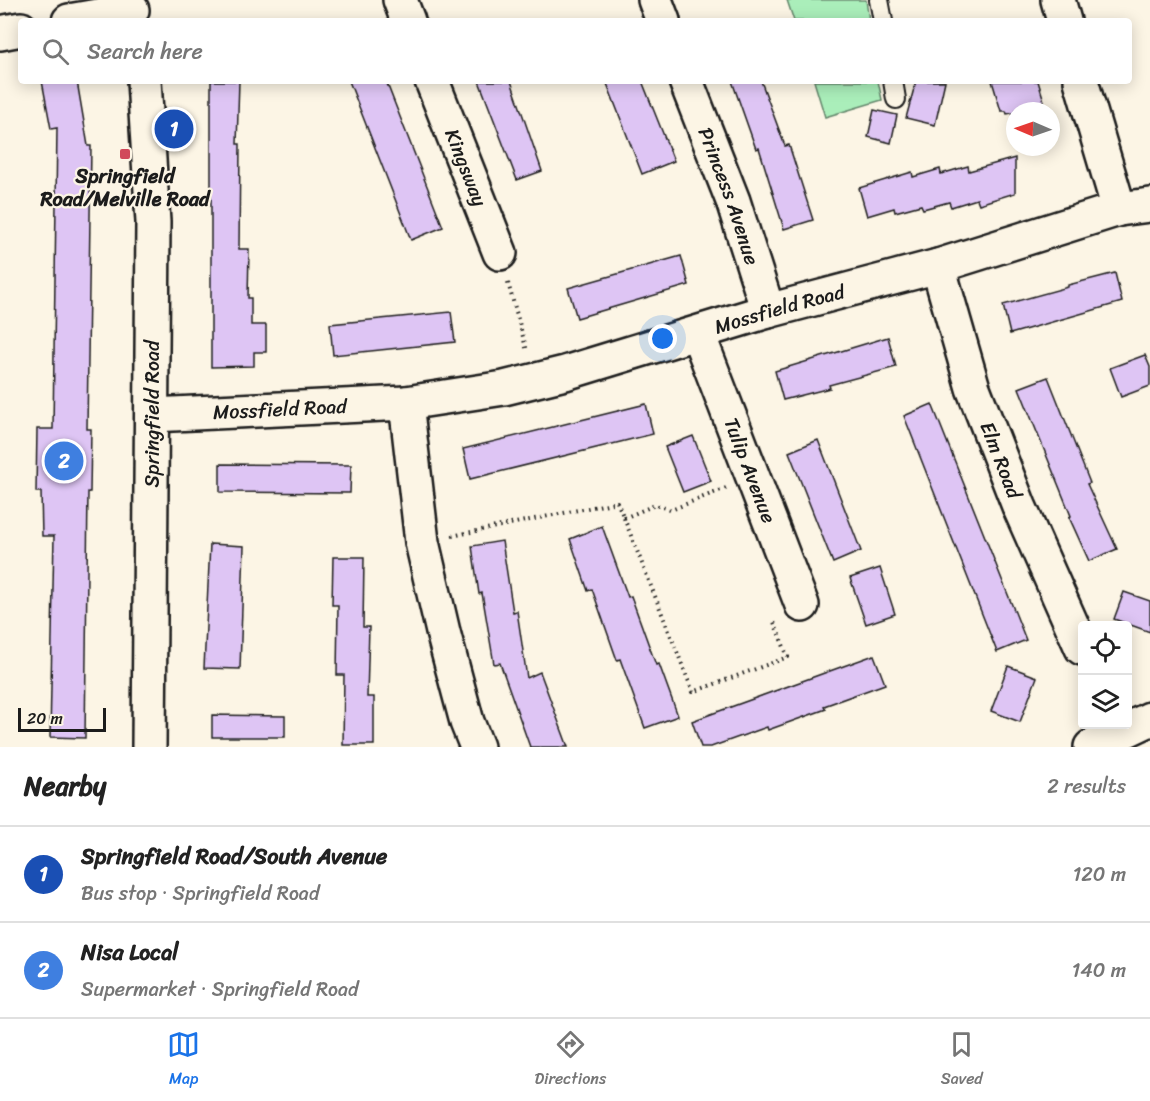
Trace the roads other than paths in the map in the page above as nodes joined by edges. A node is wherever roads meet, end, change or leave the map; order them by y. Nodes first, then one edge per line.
1 (400, 0) edge
2 (655, 0) edge
3 (879, 0) edge
4 (1058, 0) edge
5 (132, 10) edge
6 (86, 18) edge
7 (407, 18) edge
8 (662, 18) edge
9 (882, 18) edge
10 (1063, 18) edge
11 (18, 30) edge
12 (0, 33) edge
13 (144, 84) edge
14 (433, 84) edge
15 (687, 84) edge
16 (1082, 84) edge
17 (1134, 207) edge
18 (500, 253) road end
19 (938, 266) junction
20 (768, 311) junction
21 (698, 334) junction
22 (406, 403) junction
23 (153, 416) junction
24 (802, 605) road end
25 (1078, 637) edge
26 (1150, 719) edge
27 (1132, 725) edge
28 (1119, 729) edge
29 (149, 747) edge
30 (477, 747) edge
31 (1090, 747) edge

1 - 7 street
2 - 8 street
3 - 9 lane
4 - 10 street
5 - 6 street
11 - 12 street
13 - 23 street, Springfield Road
14 - 18 street, Kingsway
15 - 20 street, Princess Avenue
16 - 17 street
17 - 19 street, Mossfield Road
19 - 20 street, Mossfield Road
19 - 25 street, Elm Road
20 - 21 street, Mossfield Road
21 - 22 street, Mossfield Road
21 - 24 street, Tulip Avenue
22 - 23 street, Mossfield Road
22 - 30 street
23 - 29 street, Springfield Road
26 - 27 street
28 - 31 street

